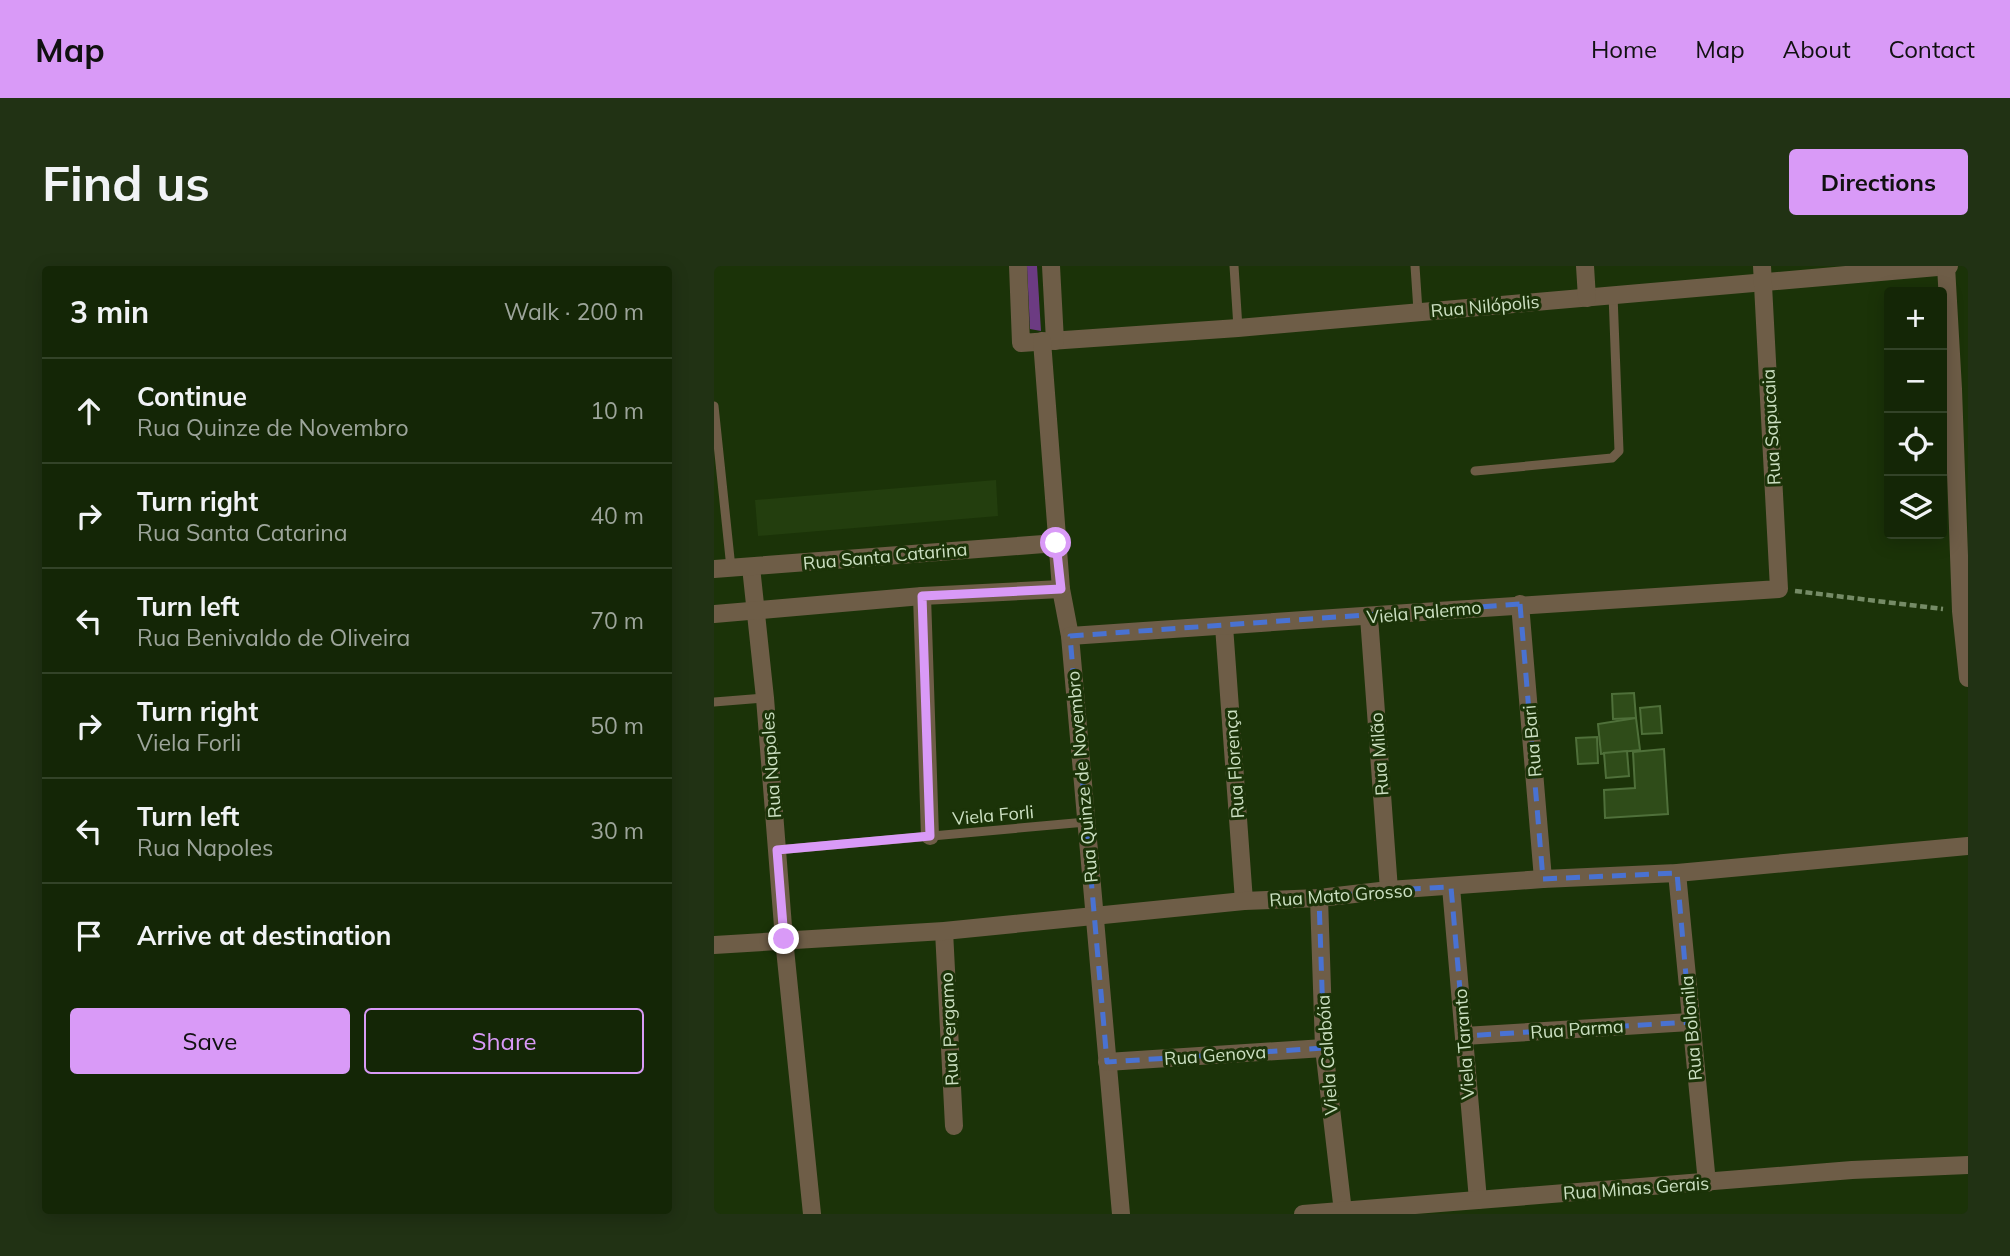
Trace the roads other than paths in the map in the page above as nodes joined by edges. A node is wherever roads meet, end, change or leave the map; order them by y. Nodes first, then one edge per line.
1 (1018, 266) edge
2 (1051, 266) edge
3 (1234, 266) edge
4 (1415, 266) edge
5 (1585, 266) edge
6 (1947, 266) edge
7 (1763, 274) edge
8 (1613, 295) junction
9 (1587, 298) junction
10 (1418, 311) junction
11 (1238, 328) junction
12 (1048, 341) junction
13 (714, 406) edge
14 (1475, 471) dead end
15 (1056, 543) junction
16 (751, 567) junction
17 (722, 568) edge
18 (1061, 589) junction
19 (1779, 589) joint
20 (922, 596) junction
21 (1520, 604) junction
22 (756, 611) junction
23 (714, 614) edge
24 (1369, 617) junction
25 (1224, 626) junction
26 (1070, 636) junction
27 (1967, 641) edge
28 (1968, 678) edge
29 (765, 698) junction
30 (714, 702) edge
31 (1086, 822) junction
32 (930, 836) junction
33 (1968, 846) edge
34 (777, 850) junction
35 (1678, 873) junction
36 (1543, 879) junction
37 (1451, 887) junction
38 (1390, 890) junction
39 (1320, 898) junction
40 (1244, 901) junction
41 (1095, 916) junction
42 (944, 931) junction
43 (784, 939) junction
44 (714, 945) edge
45 (1690, 1022) junction
46 (1464, 1036) junction
47 (1324, 1048) junction
48 (1107, 1062) junction
49 (954, 1126) dead end
50 (1968, 1165) edge
51 (1707, 1183) junction
52 (1478, 1200) junction
53 (1343, 1212) junction
54 (812, 1214) edge
55 (1121, 1214) edge
56 (1303, 1214) edge

1 - 12 street, Rua Nilópolis
2 - 12 street, Rua Quinze de Novembro
3 - 11 lane
4 - 10 lane
5 - 9 street
6 - 7 street, Rua Nilópolis
6 - 27 street
7 - 8 street, Rua Nilópolis
7 - 19 street, Rua Sapucaia
8 - 9 street, Rua Nilópolis
8 - 14 lane
9 - 10 street, Rua Nilópolis
10 - 11 street, Rua Nilópolis
11 - 12 street, Rua Nilópolis
12 - 15 street, Rua Quinze de Novembro
13 - 17 lane
15 - 16 street, Rua Santa Catarina
15 - 18 street, Rua Quinze de Novembro
16 - 17 street, Rua Santa Catarina
16 - 22 street, Rua Napoles
18 - 20 street
18 - 26 street, Rua Quinze de Novembro
19 - 21 street, Viela Palermo
20 - 22 street
20 - 32 street
21 - 24 street, Viela Palermo
21 - 36 street, Rua Bari
22 - 23 street
22 - 29 street, Rua Napoles
24 - 25 street, Viela Palermo
24 - 38 street, Rua Milão
25 - 26 street, Viela Palermo
25 - 40 street, Rua Florença
26 - 31 street, Rua Quinze de Novembro
27 - 28 street
29 - 30 lane
29 - 34 street, Rua Napoles
31 - 32 lane, Viela Forli
31 - 41 street, Rua Quinze de Novembro
32 - 34 lane, Viela Forli
33 - 35 street, Rua Mato Grosso
34 - 43 street, Rua Napoles
35 - 36 street, Rua Mato Grosso
35 - 45 street, Rua Bolonila
36 - 37 street, Rua Mato Grosso
37 - 38 street, Rua Mato Grosso
37 - 46 street, Viela Taranto
38 - 39 street, Rua Mato Grosso
39 - 40 street, Rua Mato Grosso
39 - 47 street, Viela Calabóia
40 - 41 street, Rua Mato Grosso
41 - 42 street, Rua Mato Grosso
41 - 48 street, Rua Quinze de Novembro
42 - 43 street, Rua Mato Grosso
42 - 49 street, Rua Pergamo
43 - 44 street, Rua Mato Grosso
43 - 54 street, Rua Napoles
45 - 46 street, Rua Parma
45 - 51 street, Rua Bolonila
46 - 52 street, Viela Taranto
47 - 48 street, Rua Genova
47 - 53 street, Viela Calabóia
48 - 55 street, Rua Quinze de Novembro
50 - 51 street, Rua Minas Gerais
51 - 52 street, Rua Minas Gerais
52 - 53 street, Rua Minas Gerais
53 - 56 street, Rua Minas Gerais

